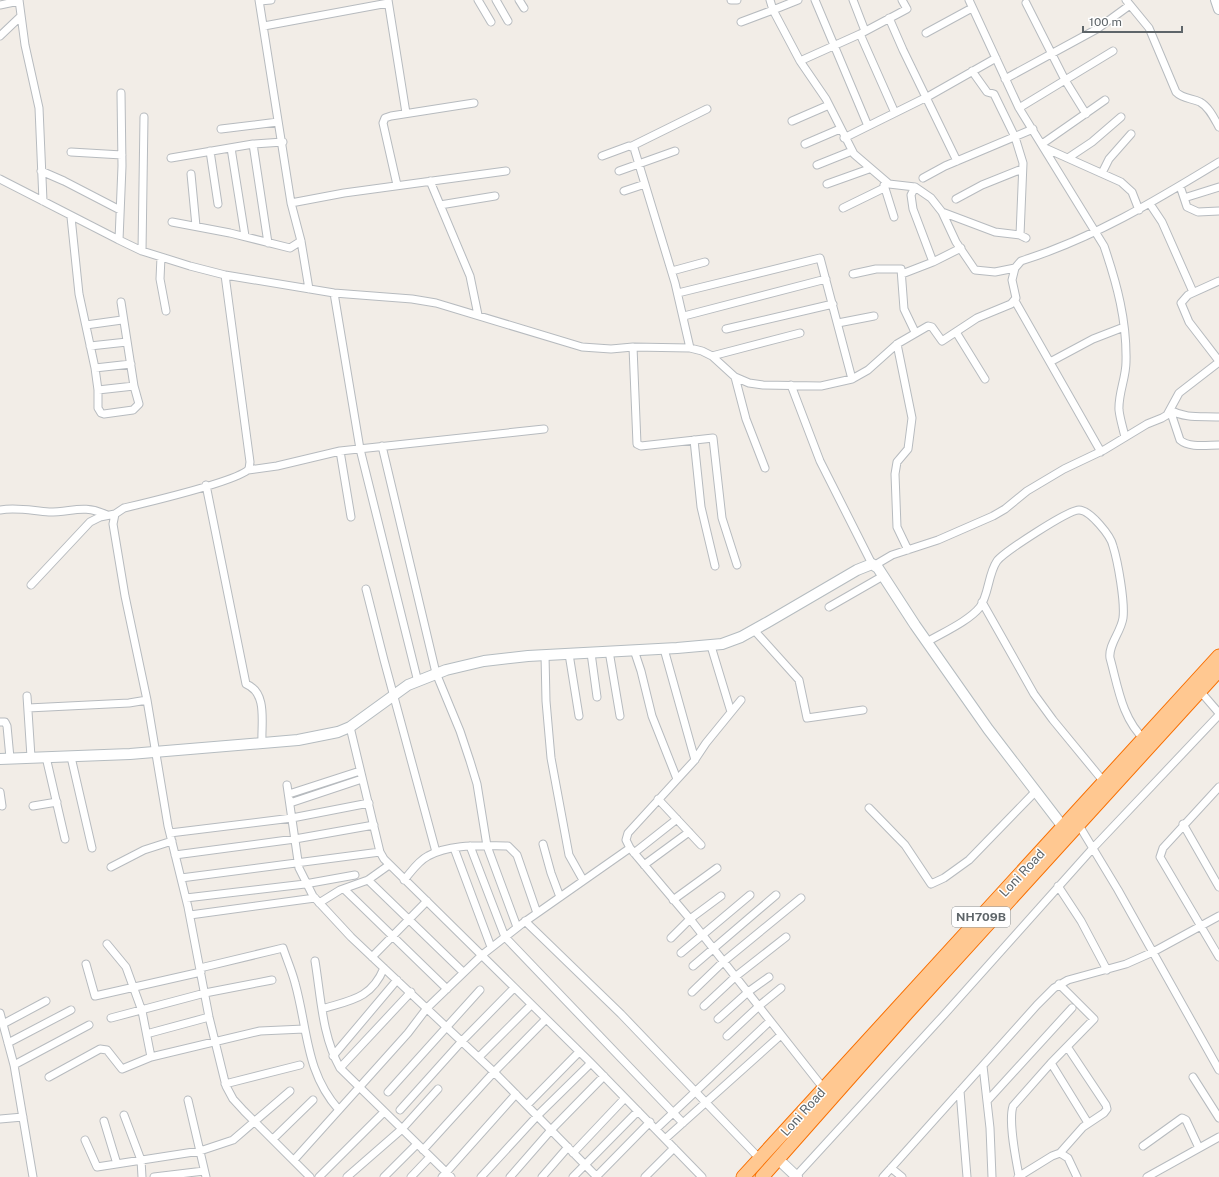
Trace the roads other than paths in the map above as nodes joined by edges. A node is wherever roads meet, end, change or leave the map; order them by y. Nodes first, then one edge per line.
1 (19, 0) edge
2 (270, 0) edge
3 (478, 0) edge
4 (496, 0) edge
5 (519, 0) edge
6 (731, 0) edge
7 (737, 0) edge
8 (770, 0) edge
9 (798, 0) edge
10 (815, 0) edge
11 (853, 0) edge
12 (902, 0) edge
13 (969, 0) edge
14 (1216, 0) edge
15 (259, 1) edge
16 (388, 2) edge
17 (1026, 3) dead end
18 (1128, 3) edge
19 (0, 5) edge
20 (524, 8) dead end
21 (972, 8) junction
22 (1219, 9) edge
23 (773, 10) junction
24 (21, 16) junction
25 (889, 18) junction
26 (490, 22) dead end
27 (508, 22) dead end
28 (741, 22) dead end
29 (264, 26) junction
30 (862, 32) junction
31 (926, 33) dead end
32 (0, 36) edge
33 (834, 46) junction
34 (1113, 51) dead end
35 (1052, 53) junction
36 (996, 58) junction
37 (800, 61) junction
38 (972, 71) junction
39 (1006, 79) junction
40 (1065, 80) junction
41 (121, 93) dead end
42 (927, 97) junction
43 (1105, 100) dead end
44 (474, 103) dead end
45 (829, 105) junction
46 (1020, 108) junction
47 (707, 109) dead end
48 (406, 113) junction
49 (895, 113) junction
50 (1086, 114) junction
51 (144, 117) dead end
52 (1121, 117) dead end
53 (792, 121) dead end
54 (278, 122) junction
55 (868, 126) junction
56 (1219, 127) edge
57 (221, 129) dead end
58 (840, 129) junction
59 (1033, 129) junction
60 (1131, 134) dead end
61 (1015, 136) junction
62 (844, 138) junction
63 (282, 142) junction
64 (253, 144) junction
65 (806, 144) dead end
66 (632, 146) junction
67 (1043, 146) junction
68 (231, 148) junction
69 (210, 151) junction
70 (675, 151) dead end
71 (852, 151) junction
72 (71, 152) dead end
73 (122, 155) junction
74 (602, 156) dead end
75 (170, 158) dead end
76 (1068, 158) junction
77 (957, 161) junction
78 (1219, 162) edge
79 (639, 164) junction
80 (817, 165) dead end
81 (869, 168) junction
82 (1022, 169) junction
83 (41, 171) junction
84 (506, 171) dead end
85 (619, 172) dead end
86 (1102, 173) junction
87 (191, 174) dead end
88 (923, 178) dead end
89 (0, 179) edge
90 (884, 180) junction
91 (430, 181) junction
92 (645, 184) junction
93 (828, 184) dead end
94 (397, 185) junction
95 (1180, 186) junction
96 (915, 187) junction
97 (1219, 187) edge
98 (884, 188) junction
99 (624, 191) dead end
100 (495, 196) dead end
101 (1184, 198) junction
102 (956, 199) dead end
103 (43, 201) junction
104 (291, 203) junction
105 (218, 204) dead end
106 (440, 204) junction
107 (1150, 204) junction
108 (843, 208) dead end
109 (120, 210) junction
110 (1139, 210) junction
111 (1219, 211) edge
112 (942, 212) junction
113 (71, 217) junction
114 (894, 217) dead end
115 (172, 222) dead end
116 (196, 226) junction
117 (1095, 232) junction
118 (245, 236) junction
119 (119, 240) junction
120 (301, 241) junction
121 (268, 243) junction
122 (961, 248) junction
123 (142, 251) junction
124 (161, 258) junction
125 (705, 262) dead end
126 (933, 262) junction
127 (1014, 268) junction
128 (672, 271) junction
129 (853, 274) dead end
130 (902, 274) junction
131 (225, 275) junction
132 (826, 279) junction
133 (1219, 281) edge
134 (309, 288) junction
135 (1193, 292) junction
136 (334, 293) junction
137 (678, 293) junction
138 (1015, 301) junction
139 (120, 302) dead end
140 (833, 304) junction
141 (166, 311) dead end
142 (478, 315) junction
143 (684, 316) junction
144 (874, 316) dead end
145 (122, 320) junction
146 (838, 323) junction
147 (86, 325) junction
148 (1124, 327) junction
149 (726, 329) dead end
150 (915, 332) junction
151 (956, 332) junction
152 (800, 333) dead end
153 (127, 342) junction
154 (897, 344) junction
155 (90, 346) junction
156 (633, 347) junction
157 (690, 348) junction
158 (712, 356) junction
159 (1219, 361) edge
160 (1050, 362) junction
161 (130, 364) junction
162 (95, 368) junction
163 (735, 377) junction
164 (852, 379) junction
165 (985, 379) dead end
166 (791, 385) junction
167 (134, 386) junction
168 (98, 390) junction
169 (1170, 410) junction
170 (1219, 417) edge
171 (544, 428) dead end
172 (1125, 437) junction
173 (694, 440) junction
174 (1219, 445) edge
175 (382, 446) junction
176 (360, 449) junction
177 (340, 451) junction
178 (1101, 452) junction
179 (765, 468) dead end
180 (248, 470) junction
181 (206, 485) junction
182 (0, 510) edge
183 (115, 514) junction
184 (107, 516) junction
185 (351, 517) dead end
186 (908, 550) junction
187 (873, 564) junction
188 (738, 565) dead end
189 (715, 566) dead end
190 (883, 576) junction
191 (31, 584) dead end
192 (366, 589) dead end
193 (982, 602) junction
194 (829, 607) dead end
195 (754, 630) junction
196 (927, 642) junction
197 (711, 646) junction
198 (664, 649) junction
199 (634, 650) junction
200 (609, 651) junction
201 (591, 653) junction
202 (569, 654) junction
203 (545, 655) junction
204 (1219, 656) edge
205 (1219, 670) edge
206 (436, 673) junction
207 (418, 682) junction
208 (1200, 691) junction
209 (393, 694) junction
210 (27, 696) dead end
211 (597, 697) dead end
212 (147, 700) junction
213 (741, 700) dead end
214 (28, 708) junction
215 (863, 710) dead end
216 (731, 712) junction
217 (1219, 714) edge
218 (579, 716) dead end
219 (620, 716) dead end
220 (0, 722) edge
221 (350, 728) junction
222 (262, 742) junction
223 (1147, 742) junction
224 (156, 751) junction
225 (71, 756) junction
226 (31, 757) junction
227 (46, 757) junction
228 (5, 759) edge
229 (695, 760) junction
230 (360, 771) junction
231 (362, 779) junction
232 (677, 779) junction
233 (1104, 782) junction
234 (287, 785) dead end
235 (1219, 787) edge
236 (1036, 791) junction
237 (0, 792) edge
238 (289, 794) junction
239 (658, 799) junction
240 (57, 802) junction
241 (290, 803) junction
242 (369, 803) junction
243 (2, 806) dead end
244 (33, 806) dead end
245 (869, 808) dead end
246 (292, 818) junction
247 (677, 820) junction
248 (1076, 820) junction
249 (1184, 824) junction
250 (374, 825) junction
251 (1066, 830) junction
252 (170, 832) junction
253 (689, 832) junction
254 (66, 839) dead end
255 (295, 839) junction
256 (172, 841) junction
257 (543, 844) dead end
258 (701, 845) dead end
259 (470, 846) junction
260 (487, 846) junction
261 (92, 848) dead end
262 (454, 848) junction
263 (1093, 848) junction
264 (632, 851) junction
265 (380, 852) junction
266 (436, 852) junction
267 (175, 855) junction
268 (298, 862) junction
269 (389, 865) junction
270 (644, 865) junction
271 (111, 867) dead end
272 (717, 868) dead end
273 (355, 874) dead end
274 (181, 878) junction
275 (368, 880) junction
276 (404, 880) junction
277 (583, 880) junction
278 (305, 884) junction
279 (1058, 886) junction
280 (1219, 887) edge
281 (344, 889) junction
282 (750, 895) dead end
283 (776, 895) dead end
284 (721, 896) dead end
285 (560, 897) junction
286 (186, 898) junction
287 (801, 898) dead end
288 (673, 900) junction
289 (317, 901) junction
290 (427, 901) junction
291 (537, 914) junction
292 (190, 916) junction
293 (1219, 916) edge
294 (690, 919) junction
295 (409, 920) junction
296 (525, 921) junction
297 (1201, 925) junction
298 (517, 927) junction
299 (702, 935) junction
300 (393, 937) junction
301 (505, 937) junction
302 (786, 937) dead end
303 (671, 938) dead end
304 (107, 944) dead end
305 (491, 947) junction
306 (712, 949) junction
307 (1153, 952) junction
308 (681, 953) dead end
309 (1218, 953) edge
310 (482, 954) junction
311 (372, 957) junction
312 (315, 961) dead end
313 (723, 962) junction
314 (86, 964) dead end
315 (693, 966) dead end
316 (384, 968) junction
317 (200, 970) junction
318 (1107, 970) junction
319 (463, 972) junction
320 (735, 977) junction
321 (769, 977) dead end
322 (932, 978) junction
323 (272, 980) dead end
324 (397, 980) junction
325 (1059, 984) junction
326 (133, 987) junction
327 (514, 988) junction
328 (781, 988) dead end
329 (446, 989) junction
330 (480, 990) dead end
331 (411, 992) junction
332 (692, 992) dead end
333 (748, 992) junction
334 (205, 993) junction
335 (46, 1001) dead end
336 (531, 1004) junction
337 (704, 1006) dead end
338 (759, 1006) junction
339 (427, 1008) junction
340 (1072, 1008) dead end
341 (322, 1009) junction
342 (71, 1010) dead end
343 (142, 1010) junction
344 (0, 1013) edge
345 (210, 1017) junction
346 (111, 1018) dead end
347 (718, 1019) dead end
348 (546, 1020) junction
349 (770, 1021) junction
350 (3, 1024) junction
351 (89, 1025) dead end
352 (446, 1026) junction
353 (304, 1029) junction
354 (150, 1033) dead end
355 (781, 1035) junction
356 (727, 1036) dead end
357 (215, 1041) junction
358 (462, 1041) junction
359 (8, 1043) junction
360 (1068, 1048) junction
361 (579, 1052) junction
362 (333, 1056) junction
363 (151, 1057) junction
364 (479, 1058) junction
365 (591, 1063) junction
366 (1051, 1063) junction
367 (14, 1065) junction
368 (300, 1065) dead end
369 (983, 1066) junction
370 (340, 1068) junction
371 (1219, 1070) edge
372 (494, 1072) junction
373 (604, 1076) junction
374 (49, 1077) dead end
375 (1193, 1077) dead end
376 (226, 1084) junction
377 (359, 1088) junction
378 (438, 1089) dead end
379 (824, 1089) junction
380 (290, 1091) dead end
381 (696, 1091) junction
382 (960, 1091) junction
383 (388, 1092) dead end
384 (516, 1094) junction
385 (625, 1098) junction
386 (188, 1100) dead end
387 (313, 1100) dead end
388 (988, 1100) junction
389 (707, 1102) junction
390 (527, 1105) junction
391 (818, 1105) junction
392 (339, 1110) junction
393 (400, 1110) dead end
394 (638, 1111) junction
395 (384, 1112) junction
396 (674, 1112) junction
397 (124, 1115) dead end
398 (538, 1115) junction
399 (23, 1117) junction
400 (1219, 1118) edge
401 (0, 1119) edge
402 (104, 1121) dead end
403 (255, 1122) junction
404 (650, 1122) junction
405 (683, 1123) junction
406 (1088, 1123) junction
407 (656, 1129) junction
408 (402, 1130) junction
409 (551, 1130) junction
410 (1219, 1136) edge
411 (273, 1139) junction
412 (665, 1139) junction
413 (85, 1140) dead end
414 (417, 1144) junction
415 (1143, 1146) dead end
416 (568, 1147) junction
417 (674, 1148) junction
418 (1198, 1148) junction
419 (423, 1150) junction
420 (200, 1151) junction
421 (573, 1153) junction
422 (1060, 1153) junction
423 (430, 1157) junction
424 (760, 1159) junction
425 (778, 1159) junction
426 (141, 1160) junction
427 (294, 1160) junction
428 (117, 1164) junction
429 (585, 1165) junction
430 (892, 1168) junction
431 (205, 1174) edge
432 (446, 1175) edge
433 (797, 1176) edge
434 (33, 1177) edge
435 (142, 1177) edge
436 (154, 1177) edge
437 (310, 1177) edge
438 (319, 1177) edge
439 (347, 1177) edge
440 (384, 1177) edge
441 (411, 1177) edge
442 (481, 1177) edge
443 (510, 1177) edge
444 (542, 1177) edge
445 (573, 1177) edge
446 (597, 1177) edge
447 (645, 1177) edge
448 (702, 1177) edge
449 (743, 1177) edge
450 (762, 1177) edge
451 (883, 1177) edge
452 (902, 1177) edge
453 (968, 1177) edge
454 (992, 1177) edge
455 (1018, 1177) edge
456 (1077, 1177) edge
457 (1147, 1177) edge

1 - 19 street
1 - 24 street
2 - 15 street
3 - 26 street
4 - 27 street
5 - 20 street
6 - 7 street
8 - 23 street
9 - 23 street
10 - 33 street
11 - 30 street
12 - 25 street
13 - 21 street
14 - 22 street
15 - 29 street
16 - 29 street
16 - 48 street
17 - 35 street
18 - 35 street
18 - 56 street
21 - 31 street
21 - 36 street
23 - 28 street
23 - 37 street
24 - 32 street
24 - 83 street
25 - 30 street
25 - 42 street
29 - 54 street
30 - 33 street
30 - 49 street
33 - 37 street
33 - 55 street
34 - 40 street
35 - 39 street
35 - 40 street
36 - 38 street
36 - 39 street
37 - 45 street
38 - 42 street
38 - 61 street
39 - 46 street
40 - 46 street
40 - 50 street
41 - 73 street
42 - 49 street
42 - 77 street
43 - 50 street
44 - 48 street
45 - 53 street
45 - 58 street
46 - 59 street
47 - 66 street
48 - 94 street
49 - 55 street
50 - 67 street
51 - 123 street
52 - 76 street
54 - 57 street
54 - 63 street
55 - 62 street
58 - 62 street
58 - 65 street
59 - 61 street
59 - 67 street
60 - 86 street
61 - 77 street
61 - 82 street
62 - 71 street
63 - 64 street
63 - 104 street
64 - 68 street
64 - 121 street
66 - 74 street
66 - 79 street
67 - 76 street
67 - 117 street
68 - 69 street
68 - 118 street
69 - 75 street
69 - 105 street
70 - 79 street
71 - 80 street
71 - 81 street
72 - 73 street
73 - 109 street
76 - 86 street
77 - 88 street
78 - 95 street
79 - 85 street
79 - 92 street
81 - 90 street
81 - 93 street
82 - 102 street
82 - 112 street
83 - 103 street
83 - 109 street
84 - 91 street
86 - 110 street
87 - 116 street
89 - 103 street
90 - 96 street
90 - 98 street
91 - 94 street
91 - 106 street
92 - 99 street
92 - 128 street
94 - 104 street
95 - 101 street
95 - 107 street
96 - 112 street
96 - 126 street
97 - 101 street
98 - 108 street
98 - 114 street
100 - 106 street
101 - 111 street
103 - 113 street
104 - 120 street
106 - 142 street
107 - 110 street
107 - 135 street
109 - 119 street
110 - 117 street
112 - 122 street
113 - 119 street
113 - 147 street
115 - 116 street
116 - 118 street
117 - 127 street
117 - 148 street
118 - 121 street
119 - 123 street
120 - 121 street
120 - 134 street
122 - 126 street
122 - 127 street
123 - 124 street
124 - 131 street
124 - 141 street
125 - 128 street
126 - 130 street
127 - 138 street
128 - 137 street
129 - 130 street
130 - 150 street
131 - 134 street
131 - 180 street
132 - 137 street
132 - 140 street
132 - 143 street
133 - 135 street
134 - 136 street
135 - 159 street
136 - 142 street
136 - 176 street
137 - 143 street
138 - 151 street
138 - 160 street
139 - 145 street
140 - 146 street
140 - 149 street
142 - 156 street
143 - 157 street
144 - 146 street
145 - 147 street
145 - 153 street
146 - 164 street
147 - 155 street
148 - 160 street
148 - 172 street
150 - 151 street
150 - 154 street
151 - 165 street
152 - 158 street
153 - 155 street
153 - 161 street
154 - 164 street
154 - 186 street
155 - 162 street
156 - 157 street
156 - 173 street
157 - 158 street
158 - 163 street
159 - 169 street
160 - 178 street
161 - 162 street
161 - 167 street
162 - 168 street
163 - 166 street
163 - 179 street
164 - 166 street
166 - 187 street
167 - 168 street
167 - 168 street
169 - 170 street
169 - 172 street
169 - 174 street
171 - 175 street
172 - 178 street
173 - 188 street
173 - 189 street
175 - 176 street
175 - 206 street
176 - 177 street
176 - 207 street
177 - 180 street
177 - 185 street
178 - 186 street
180 - 181 street
181 - 183 street
181 - 222 street
182 - 184 street
183 - 184 street
183 - 212 street
184 - 191 street
186 - 187 street
187 - 190 street
187 - 195 street
190 - 194 street
190 - 196 street
192 - 209 street
193 - 196 street
193 - 223 street
193 - 233 street
195 - 197 street
195 - 215 street
196 - 236 street
197 - 198 street
197 - 216 street
198 - 199 street
198 - 229 street
199 - 200 street
199 - 232 street
200 - 201 street
200 - 219 street
201 - 202 street
201 - 211 street
202 - 203 street
202 - 218 street
203 - 206 street
203 - 277 street
204 - 223 highway, Loni Road / NH709B
205 - 208 highway, Loni Road / NH709B
206 - 207 street
206 - 260 street
207 - 209 street
208 - 217 street
208 - 223 highway, Loni Road / NH709B
209 - 221 street
209 - 266 street
210 - 214 street
212 - 214 street
212 - 224 street
213 - 216 street
214 - 226 street
216 - 229 street
217 - 263 street
220 - 228 street
221 - 222 street
221 - 230 street
222 - 224 street
223 - 233 highway, Loni Road / NH709B
223 - 248 highway, Loni Road / NH709B
224 - 225 street
224 - 252 street
225 - 227 street
225 - 261 street
226 - 227 street
226 - 228 street
227 - 240 street
229 - 232 street
230 - 231 street
230 - 238 street
231 - 241 street
231 - 242 street
232 - 239 street
233 - 248 highway, Loni Road / NH709B
234 - 238 street
235 - 249 street
236 - 245 street
236 - 251 street
237 - 243 street
238 - 241 street
239 - 247 street
239 - 264 street
240 - 244 street
240 - 254 street
241 - 246 street
242 - 246 street
242 - 250 street
246 - 252 street
246 - 255 street
247 - 253 street
247 - 264 street
248 - 251 highway, Loni Road / NH709B
248 - 263 street
249 - 280 street
249 - 297 street
250 - 255 street
250 - 265 street
251 - 322 highway, Loni Road / NH709B
252 - 256 street
253 - 258 street
253 - 270 street
255 - 267 street
255 - 268 street
256 - 267 street
256 - 271 street
257 - 285 street
259 - 260 street
259 - 262 street
259 - 301 street
260 - 291 street
260 - 298 street
262 - 266 street
262 - 305 street
263 - 279 street
263 - 307 street
264 - 270 street
264 - 277 street
265 - 268 street
265 - 269 street
266 - 276 street
267 - 274 street
268 - 274 street
268 - 278 street
269 - 275 street
269 - 276 street
270 - 288 street
272 - 288 street
273 - 278 street
274 - 286 street
275 - 281 street
275 - 295 street
276 - 290 street
277 - 285 street
278 - 286 street
278 - 289 street
279 - 318 street
279 - 433 street
281 - 289 street
281 - 300 street
282 - 299 street
283 - 306 street
284 - 294 street
285 - 291 street
286 - 292 street
287 - 313 street
288 - 294 street
289 - 292 street
289 - 311 street
290 - 295 street
290 - 310 street
291 - 296 street
292 - 317 street
293 - 297 street
294 - 299 street
294 - 303 street
295 - 300 street
295 - 319 street
296 - 298 street
296 - 381 street
297 - 307 street
297 - 309 street
298 - 301 street
299 - 306 street
299 - 308 street
300 - 311 street
300 - 329 street
301 - 305 street
301 - 396 street
302 - 320 street
304 - 326 street
305 - 310 street
306 - 313 street
306 - 315 street
307 - 318 street
307 - 371 street
310 - 319 street
310 - 327 street
311 - 316 street
312 - 341 street
313 - 320 street
313 - 332 street
314 - 326 street
316 - 324 street
316 - 341 street
317 - 326 street
317 - 334 street
317 - 353 street
318 - 325 street
319 - 329 street
320 - 333 street
320 - 337 street
321 - 333 street
322 - 379 highway, Loni Road / NH709B
322 - 391 highway, Loni Road / NH709B
323 - 334 street
324 - 331 street
324 - 362 street
325 - 360 street
325 - 369 street
326 - 343 street
327 - 336 street
327 - 358 street
328 - 338 street
329 - 339 street
330 - 352 street
331 - 339 street
331 - 370 street
333 - 338 street
333 - 347 street
334 - 343 street
334 - 345 street
335 - 350 street
336 - 348 street
336 - 364 street
338 - 349 street
338 - 356 street
339 - 352 street
339 - 377 street
340 - 388 street
341 - 362 street
342 - 359 street
343 - 346 street
343 - 363 street
344 - 350 street
345 - 354 street
345 - 357 street
348 - 361 street
348 - 372 street
349 - 355 street
349 - 381 street
350 - 359 street
351 - 367 street
352 - 358 street
352 - 383 street
353 - 357 street
353 - 392 street
355 - 379 street
355 - 389 street
357 - 363 street
357 - 376 street
358 - 364 street
358 - 393 street
359 - 367 street
360 - 366 street
360 - 406 street
361 - 365 street
361 - 390 street
362 - 370 street
363 - 374 street
364 - 372 street
365 - 373 street
365 - 398 street
366 - 406 street
366 - 455 street
367 - 399 street
368 - 376 street
369 - 382 street
369 - 388 street
370 - 377 street
372 - 384 street
372 - 419 street
373 - 385 street
373 - 409 street
375 - 400 street
376 - 403 street
377 - 392 street
377 - 395 street
378 - 408 street
379 - 391 highway, Loni Road / NH709B
380 - 403 street
381 - 389 street
381 - 396 street
382 - 430 street
382 - 453 street
384 - 390 street
384 - 432 street
385 - 394 street
385 - 421 street
386 - 420 street
387 - 411 street
388 - 454 street
389 - 405 street
389 - 424 street
390 - 398 street
391 - 424 highway, Loni Road / NH709B
391 - 425 highway, Loni Road / NH709B
392 - 427 street
394 - 404 street
394 - 429 street
395 - 408 street
395 - 438 street
396 - 405 street
396 - 407 street
397 - 426 street
398 - 409 street
398 - 442 street
399 - 401 street
399 - 434 street
402 - 428 street
403 - 411 street
403 - 420 street
404 - 407 street
404 - 446 street
405 - 412 street
406 - 422 street
407 - 412 street
408 - 414 street
408 - 439 street
409 - 416 street
409 - 443 street
410 - 418 street
411 - 427 street
412 - 417 street
413 - 428 street
414 - 419 street
414 - 440 street
415 - 418 street
416 - 421 street
416 - 444 street
417 - 447 street
417 - 448 street
418 - 457 street
419 - 423 street
420 - 426 street
420 - 431 street
421 - 429 street
422 - 455 street
422 - 456 street
423 - 432 street
423 - 441 street
424 - 449 highway, Loni Road / NH709B
425 - 433 street
425 - 450 highway, Loni Road / NH709B
426 - 428 street
426 - 435 street
427 - 437 street
429 - 445 street
429 - 446 street
430 - 451 street
430 - 452 street
431 - 436 street

